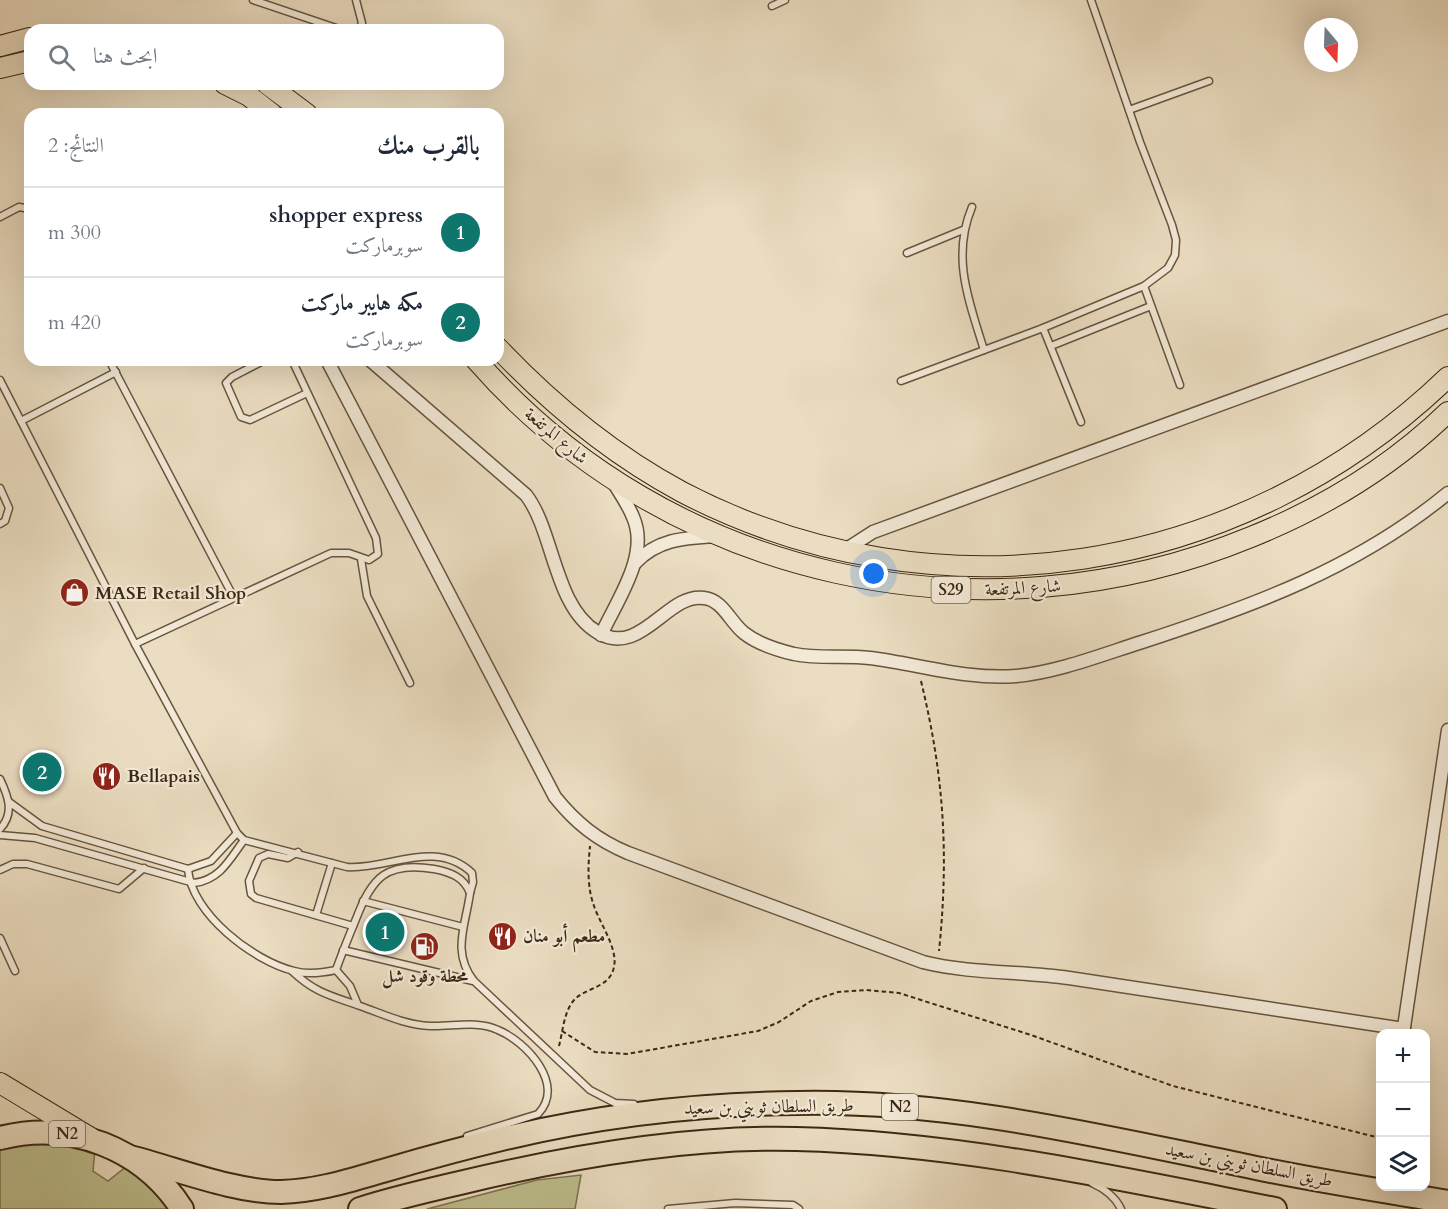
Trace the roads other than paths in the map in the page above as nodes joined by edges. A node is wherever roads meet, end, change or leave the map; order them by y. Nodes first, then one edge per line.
1 (253, 0) edge
2 (356, 0) edge
3 (785, 0) edge
4 (1091, 0) edge
5 (772, 6) dead end
6 (324, 24) edge
7 (361, 24) edge
8 (24, 40) edge
9 (0, 46) edge
10 (24, 62) edge
11 (0, 68) edge
12 (1209, 81) dead end
13 (237, 90) edge
14 (275, 90) edge
15 (264, 108) edge
16 (300, 108) edge
17 (1129, 110) junction
18 (972, 207) dead end
19 (24, 208) edge
20 (0, 217) edge
21 (963, 230) junction
22 (907, 253) dead end
23 (1144, 286) junction
24 (1151, 306) junction
25 (1448, 321) edge
26 (1043, 328) junction
27 (1051, 346) junction
28 (984, 350) junction
29 (504, 354) edge
30 (112, 366) edge
31 (253, 366) edge
32 (295, 366) edge
33 (330, 366) edge
34 (377, 366) edge
35 (482, 366) edge
36 (116, 372) junction
37 (1448, 377) edge
38 (0, 380) edge
39 (901, 381) dead end
40 (1180, 385) dead end
41 (307, 393) junction
42 (1448, 412) edge
43 (21, 421) junction
44 (1081, 422) dead end
45 (612, 480) junction
46 (0, 488) edge
47 (1448, 493) edge
48 (0, 524) edge
49 (719, 536) junction
50 (844, 551) junction
51 (361, 559) junction
52 (634, 564) junction
53 (234, 598) junction
54 (601, 635) junction
55 (135, 644) junction
56 (410, 683) dead end
57 (1448, 730) edge
58 (0, 779) edge
59 (9, 802) junction
60 (0, 829) edge
61 (237, 833) junction
62 (0, 835) edge
63 (244, 840) junction
64 (298, 852) junction
65 (124, 863) junction
66 (332, 863) junction
67 (144, 868) junction
68 (188, 869) junction
69 (0, 870) edge
70 (127, 882) junction
71 (189, 882) junction
72 (470, 893) junction
73 (363, 901) junction
74 (316, 915) junction
75 (353, 926) junction
76 (463, 927) junction
77 (0, 938) edge
78 (343, 950) junction
79 (336, 970) junction
80 (15, 971) dead end
81 (292, 971) junction
82 (474, 981) junction
83 (358, 1005) junction
84 (1390, 1029) edge
85 (1403, 1029) edge
86 (0, 1083) edge
87 (770, 1095) dead end
88 (640, 1103) dead end
89 (798, 1103) junction
90 (0, 1138) edge
91 (456, 1140) dead end
92 (96, 1141) junction
93 (430, 1149) dead end
94 (130, 1157) junction
95 (1044, 1164) junction
96 (384, 1171) junction
97 (1376, 1188) edge
98 (1393, 1191) edge
99 (1448, 1202) edge
100 (182, 1209) edge
101 (360, 1209) edge
102 (668, 1209) edge
103 (799, 1209) edge
104 (1121, 1209) edge
105 (1275, 1209) edge

1 - 6 lane
2 - 7 lane
3 - 5 lane
4 - 17 lane
8 - 9 main road
10 - 11 main road
12 - 17 lane
13 - 15 main road
14 - 16 main road
17 - 23 lane
18 - 21 lane
19 - 20 lane
21 - 22 lane
21 - 28 lane
23 - 24 lane
23 - 26 lane
24 - 27 lane
24 - 40 lane
25 - 50 street
26 - 27 lane
26 - 28 lane
27 - 44 lane
28 - 39 lane
29 - 50 main road, شارع المرتفعة / S29
30 - 36 lane
31 - 41 lane
32 - 41 lane
33 - 84 street
34 - 54 street
35 - 45 main road, شارع المرتفعة / S29
36 - 43 lane
36 - 53 lane
37 - 50 main road, شارع المرتفعة / S29
38 - 43 lane
41 - 51 lane
42 - 49 main road, شارع المرتفعة / S29
43 - 55 lane
45 - 49 main road, شارع المرتفعة / S29
45 - 52 street
46 - 48 lane
47 - 54 street
49 - 52 street
51 - 53 lane
51 - 56 lane
52 - 54 street
53 - 55 lane
55 - 61 lane
57 - 85 street
58 - 59 lane
59 - 60 lane
59 - 68 lane
61 - 63 lane
61 - 68 lane
62 - 65 lane
63 - 64 lane
63 - 71 lane
64 - 66 lane
64 - 74 lane
65 - 67 lane
65 - 70 lane
66 - 72 lane
66 - 74 lane
67 - 70 lane
67 - 71 lane
68 - 71 lane
69 - 70 lane
71 - 81 lane
72 - 73 lane
72 - 76 lane
73 - 75 lane
73 - 76 lane
74 - 75 lane
75 - 78 lane
76 - 82 lane
77 - 80 lane
78 - 79 lane
78 - 82 lane
79 - 81 lane
79 - 83 lane
81 - 83 lane
82 - 88 lane
83 - 91 lane
86 - 92 main road
87 - 89 lane
89 - 96 highway, طريق السلطان ثويني بن سعيد / N2
89 - 97 highway, طريق السلطان ثويني بن سعيد / N2
90 - 92 highway, N2
92 - 94 highway, N2
93 - 96 lane
94 - 96 highway, طريق السلطان ثويني بن سعيد / N2
94 - 100 highway, N2
95 - 101 highway, طريق السلطان ثويني بن سعيد / N2
95 - 104 lane
95 - 105 highway, طريق السلطان ثويني بن سعيد / N2
98 - 99 highway, طريق السلطان ثويني بن سعيد / N2
102 - 103 lane

